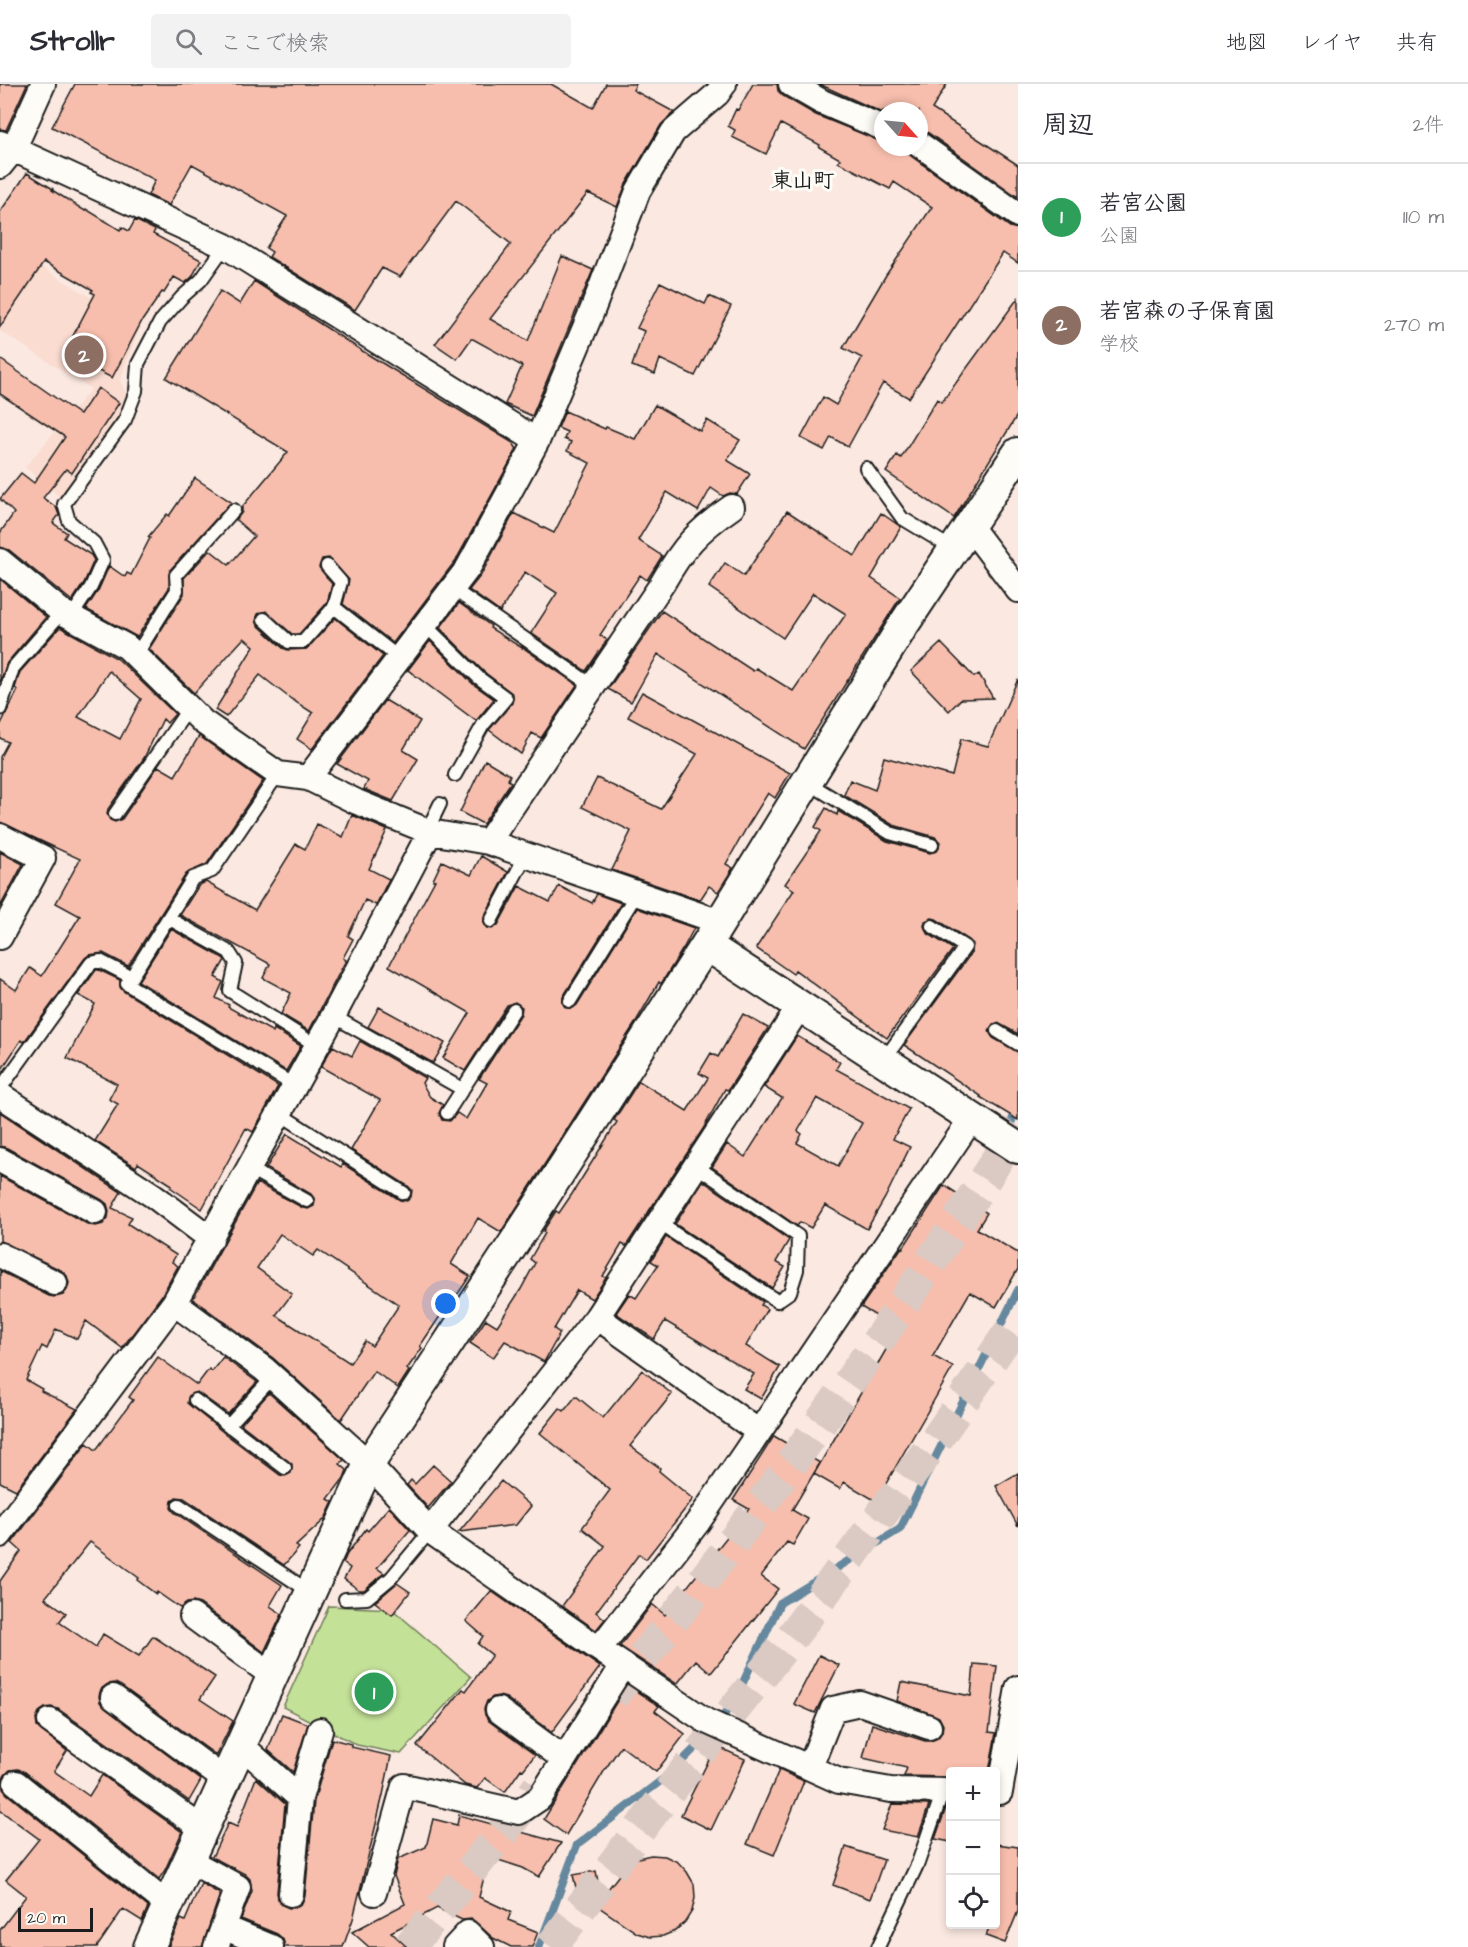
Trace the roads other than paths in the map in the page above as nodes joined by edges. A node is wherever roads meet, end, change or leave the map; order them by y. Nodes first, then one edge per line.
1 (43, 84) edge
2 (724, 84) edge
3 (791, 84) edge
4 (874, 124) edge
5 (928, 150) edge
6 (4, 153) edge
7 (1018, 215) edge
8 (225, 246) junction
9 (537, 441) junction
10 (1018, 453) edge
11 (866, 468) dead end
12 (732, 507) dead end
13 (234, 510) dead end
14 (962, 537) junction
15 (0, 561) edge
16 (327, 566) dead end
17 (453, 589) junction
18 (1018, 590) edge
19 (334, 608) junction
20 (67, 615) junction
21 (264, 619) dead end
22 (425, 625) junction
23 (136, 655) junction
24 (399, 658) junction
25 (593, 686) junction
26 (189, 708) junction
27 (0, 709) edge
28 (278, 774) junction
29 (455, 775) dead end
30 (308, 778) junction
31 (807, 782) junction
32 (440, 804) dead end
33 (115, 814) dead end
34 (429, 832) junction
35 (0, 836) edge
36 (489, 842) junction
37 (932, 846) dead end
38 (526, 855) junction
39 (637, 893) junction
40 (168, 918) junction
41 (491, 921) dead end
42 (932, 926) dead end
43 (713, 934) junction
44 (0, 937) edge
45 (131, 977) junction
46 (570, 1001) dead end
47 (800, 1006) junction
48 (514, 1010) dead end
49 (333, 1016) junction
50 (997, 1031) dead end
51 (1018, 1044) edge
52 (317, 1046) junction
53 (883, 1061) junction
54 (295, 1086) junction
55 (0, 1089) edge
56 (462, 1089) junction
57 (0, 1095) edge
58 (447, 1113) dead end
59 (280, 1114) junction
60 (972, 1118) junction
61 (1018, 1148) edge
62 (0, 1161) edge
63 (696, 1166) junction
64 (250, 1169) junction
65 (404, 1193) dead end
66 (307, 1201) dead end
67 (95, 1212) dead end
68 (659, 1223) junction
69 (211, 1239) junction
70 (0, 1255) edge
71 (55, 1283) dead end
72 (174, 1303) junction
73 (597, 1317) junction
74 (273, 1377) junction
75 (195, 1400) dead end
76 (228, 1426) junction
77 (759, 1432) junction
78 (369, 1464) junction
79 (285, 1468) dead end
80 (180, 1505) dead end
81 (430, 1531) junction
82 (0, 1535) edge
83 (310, 1593) junction
84 (345, 1599) dead end
85 (192, 1616) dead end
86 (599, 1649) junction
87 (622, 1665) junction
88 (273, 1676) junction
89 (1018, 1688) edge
90 (113, 1697) dead end
91 (498, 1710) dead end
92 (50, 1721) dead end
93 (929, 1727) dead end
94 (320, 1730) dead end
95 (241, 1745) junction
96 (564, 1759) junction
97 (810, 1767) junction
98 (225, 1780) junction
99 (16, 1783) dead end
100 (946, 1791) edge
101 (946, 1793) edge
102 (1005, 1793) edge
103 (300, 1798) junction
104 (203, 1829) junction
105 (188, 1860) junction
106 (374, 1893) dead end
107 (291, 1894) dead end
108 (168, 1905) junction
109 (220, 1937) edge
110 (149, 1947) edge
111 (271, 1947) edge
112 (455, 1947) edge
113 (482, 1947) edge
114 (878, 1947) edge

1 - 6 street
2 - 9 street
3 - 4 street
5 - 7 street
6 - 8 street
8 - 9 street
8 - 20 lane
9 - 17 street
10 - 14 street
11 - 14 lane
12 - 25 street
13 - 23 lane
14 - 18 street
14 - 31 street
15 - 20 street
16 - 19 lane
17 - 22 street
17 - 25 lane
19 - 21 lane
19 - 24 lane
20 - 23 street
20 - 27 lane
22 - 24 street
22 - 29 lane
23 - 26 street
24 - 30 street
25 - 36 street
26 - 28 street
26 - 33 lane
28 - 30 street
28 - 40 lane
30 - 34 street
31 - 37 lane
31 - 43 street
32 - 34 lane
34 - 36 street
34 - 49 street
35 - 44 street
36 - 38 street
38 - 39 street
38 - 41 lane
39 - 43 street
39 - 46 lane
40 - 45 lane
40 - 52 lane
42 - 53 lane
43 - 47 street
43 - 78 street
45 - 54 lane
45 - 55 lane
47 - 53 street
47 - 63 street
48 - 56 lane
49 - 52 street
49 - 56 lane
50 - 51 lane
52 - 54 street
53 - 60 street
54 - 59 street
56 - 58 lane
57 - 69 street
59 - 64 street
59 - 65 lane
60 - 61 street
60 - 77 street
62 - 67 street
63 - 68 street
63 - 68 lane
64 - 66 lane
64 - 69 street
68 - 73 street
69 - 72 street
70 - 71 street
72 - 74 street
72 - 82 street
73 - 77 street
73 - 81 street
74 - 76 lane
74 - 78 street
75 - 76 lane
76 - 79 lane
77 - 86 street
78 - 81 street
78 - 83 street
80 - 83 lane
81 - 84 lane
81 - 86 street
83 - 88 street
85 - 88 street
86 - 87 street
87 - 96 street
87 - 97 street
88 - 95 street
89 - 102 street
90 - 98 street
91 - 96 street
92 - 104 street
93 - 97 street
94 - 103 street
95 - 98 street
95 - 103 street
96 - 106 street
97 - 100 street
98 - 104 street
99 - 108 street
101 - 114 lane
103 - 107 street
104 - 105 street
105 - 108 street
105 - 109 street
108 - 110 street
109 - 111 street
112 - 113 street

